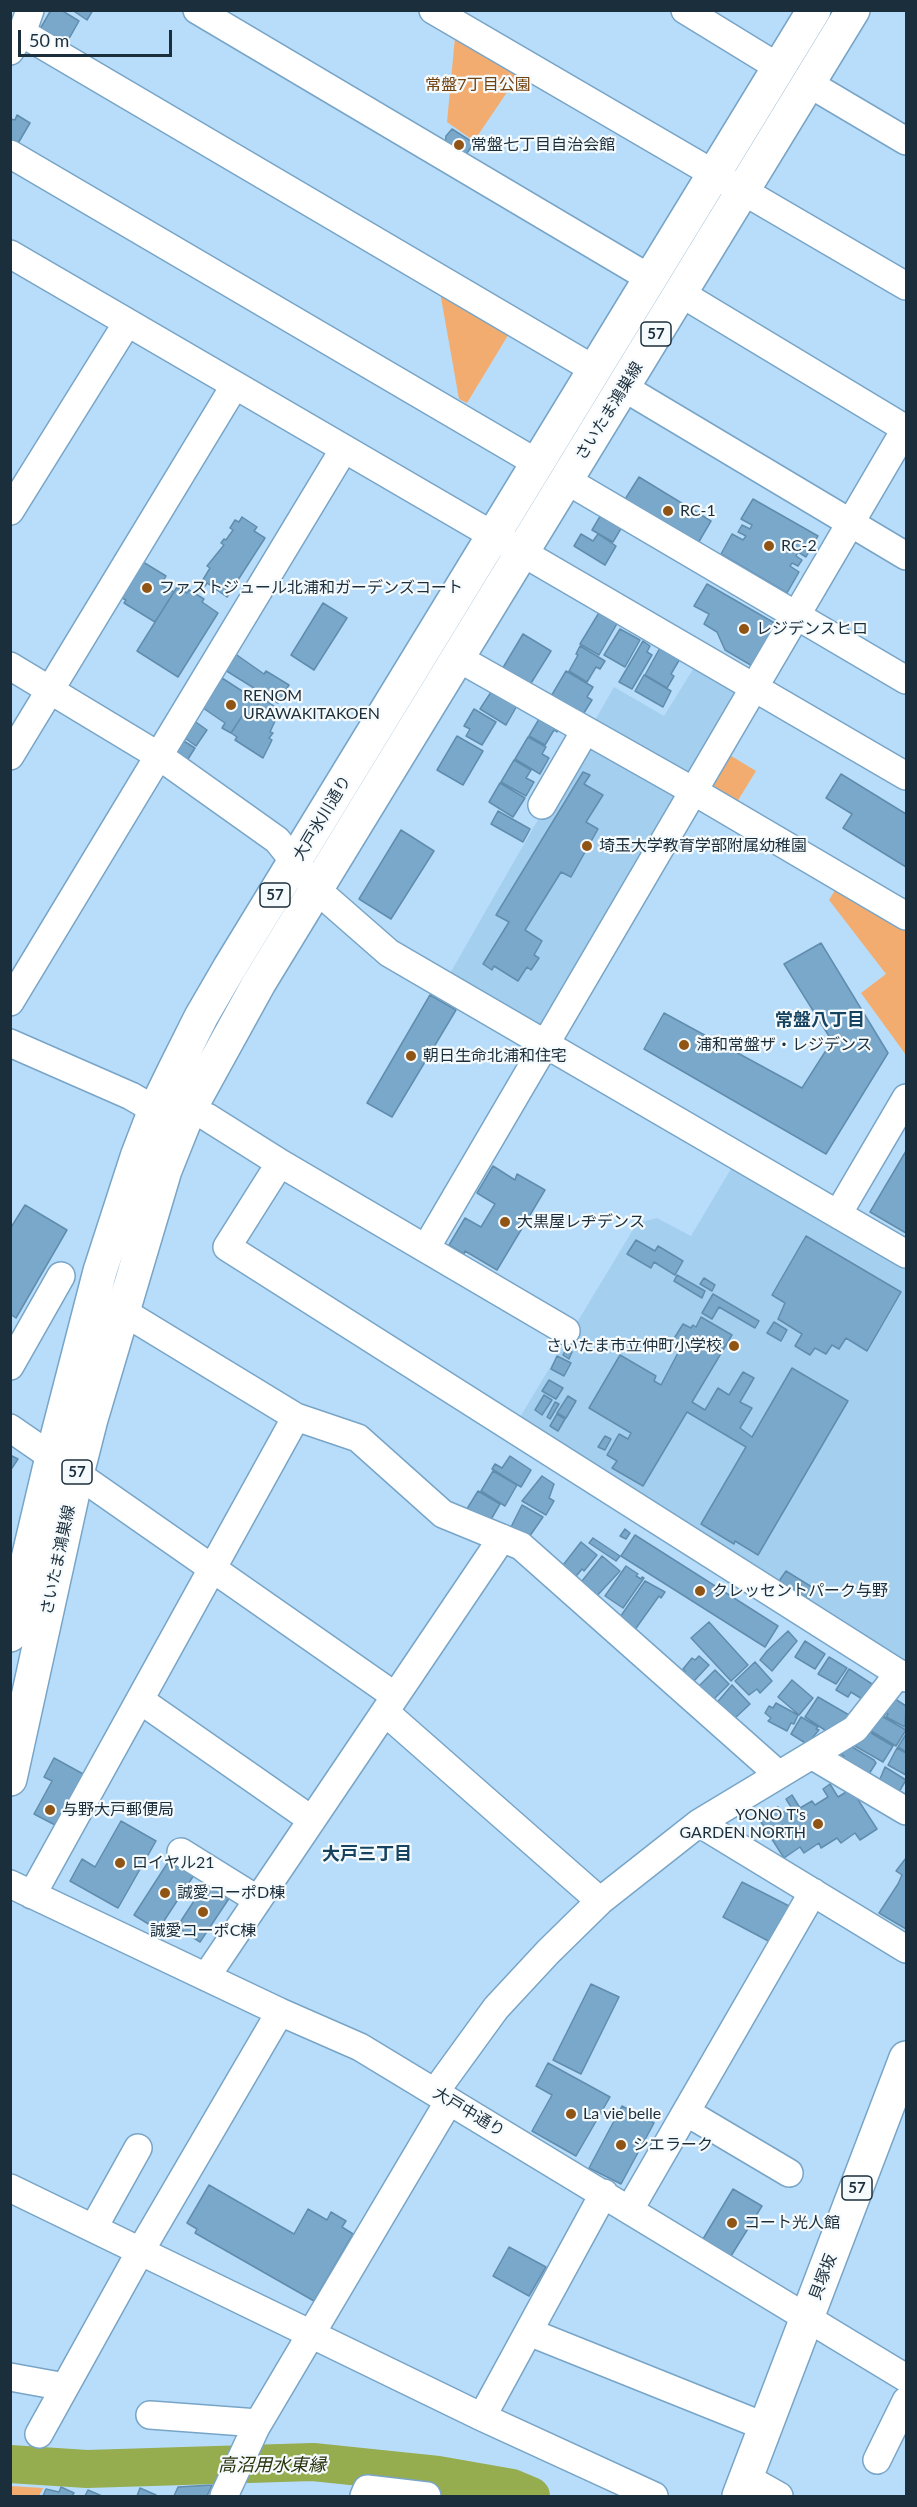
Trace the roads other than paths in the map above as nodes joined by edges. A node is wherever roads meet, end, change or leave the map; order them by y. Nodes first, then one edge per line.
1 (197, 10) edge
2 (433, 10) edge
3 (685, 10) edge
4 (814, 10) edge
5 (853, 10) edge
6 (21, 32) edge
7 (778, 67) junction
8 (808, 83) junction
9 (906, 141) edge
10 (10, 154) edge
11 (713, 175) junction
12 (743, 192) junction
13 (13, 261) edge
14 (651, 279) junction
15 (906, 286) edge
16 (682, 294) junction
17 (127, 322) junction
18 (594, 370) junction
19 (235, 385) junction
20 (623, 387) junction
21 (906, 429) edge
22 (344, 449) junction
23 (537, 463) junction
24 (566, 480) junction
25 (10, 511) edge
26 (851, 523) junction
27 (508, 545) junction
28 (906, 556) edge
29 (797, 615) junction
30 (430, 641) joint
31 (458, 658) junction
32 (10, 666) edge
33 (906, 680) edge
34 (755, 687) junction
35 (50, 690) junction
36 (585, 731) junction
37 (10, 756) edge
38 (159, 756) junction
39 (906, 776) edge
40 (695, 792) junction
41 (542, 805) dead end
42 (295, 862) junction
43 (317, 890) junction
44 (906, 916) edge
45 (10, 1002) edge
46 (546, 1044) junction
47 (12, 1046) edge
48 (906, 1098) edge
49 (155, 1110) junction
50 (189, 1110) junction
51 (280, 1163) junction
52 (151, 1164) junction
53 (838, 1214) junction
54 (426, 1248) junction
55 (906, 1254) edge
56 (61, 1276) dead end
57 (122, 1311) junction
58 (566, 1331) dead end
59 (10, 1366) edge
60 (296, 1417) junction
61 (10, 1428) edge
62 (64, 1466) junction
63 (502, 1538) junction
64 (212, 1569) junction
65 (10, 1635) edge
66 (903, 1676) edge
67 (140, 1700) junction
68 (390, 1704) junction
69 (813, 1756) junction
70 (778, 1774) junction
71 (10, 1779) edge
72 (905, 1808) edge
73 (312, 1820) junction
74 (699, 1823) junction
75 (182, 1852) dead end
76 (21, 1889) edge
77 (813, 1892) junction
78 (258, 1900) junction
79 (600, 1901) junction
80 (906, 1949) edge
81 (206, 1977) junction
82 (280, 2012) junction
83 (903, 2077) edge
84 (442, 2097) junction
85 (686, 2112) junction
86 (138, 2148) dead end
87 (789, 2173) dead end
88 (10, 2188) edge
89 (604, 2193) junction
90 (630, 2209) junction
91 (94, 2227) junction
92 (141, 2250) junction
93 (807, 2318) junction
94 (529, 2332) junction
95 (311, 2333) junction
96 (10, 2377) edge
97 (906, 2378) edge
98 (65, 2387) junction
99 (906, 2401) edge
100 (150, 2415) dead end
101 (482, 2417) junction
102 (258, 2423) junction
103 (766, 2427) junction
104 (39, 2434) dead end
105 (878, 2460) dead end
106 (233, 2476) edge
107 (743, 2487) edge
108 (364, 2496) edge
109 (427, 2496) edge
110 (654, 2496) edge
111 (779, 2496) edge

1 - 14 street
2 - 11 street
3 - 7 street
4 - 7 main road, さいたま鴻巣線 / 57
5 - 8 main road, さいたま鴻巣線 / 57
6 - 18 street
7 - 11 main road, さいたま鴻巣線 / 57
8 - 9 street
8 - 12 main road, さいたま鴻巣線 / 57
10 - 23 street
11 - 12 street
11 - 14 main road, さいたま鴻巣線 / 57
12 - 15 street
12 - 16 main road, さいたま鴻巣線 / 57
13 - 17 street
14 - 18 main road, さいたま鴻巣線 / 57
16 - 20 main road, さいたま鴻巣線 / 57
16 - 21 street
17 - 19 street
17 - 25 street
18 - 23 main road, さいたま鴻巣線 / 57
19 - 22 street
19 - 35 street
20 - 24 main road, さいたま鴻巣線 / 57
20 - 26 street
21 - 26 street
22 - 27 street
22 - 38 street
23 - 27 main road, さいたま鴻巣線 / 57
24 - 27 main road, さいたま鴻巣線 / 57
24 - 29 street
26 - 28 street
26 - 29 street
27 - 30 main road, さいたま鴻巣線 / 57
27 - 31 main road, さいたま鴻巣線 / 57
27 - 34 street
29 - 33 street
29 - 34 street
30 - 42 main road, 大戸氷川通り / 57
31 - 36 street
31 - 43 main road, 大戸氷川通り / 57
32 - 35 street
34 - 39 street
34 - 40 street
35 - 37 street
35 - 38 street
36 - 40 street
36 - 41 street
38 - 42 street
38 - 45 street
40 - 44 street
40 - 46 street
42 - 43 street
42 - 49 main road, 大戸氷川通り / 57
43 - 46 street
43 - 50 main road, 大戸氷川通り / 57
46 - 53 street
46 - 54 street
47 - 49 street
48 - 53 street
49 - 52 main road, 大戸氷川通り / 57
50 - 51 street
50 - 52 main road, 大戸氷川通り / 57
51 - 54 street
51 - 66 street
52 - 57 main road, さいたま鴻巣線 / 57
52 - 62 main road, さいたま鴻巣線 / 57
53 - 55 street
54 - 58 street
56 - 59 street
57 - 60 street
57 - 62 main road, さいたま鴻巣線 / 57
60 - 63 street
60 - 64 street
61 - 62 street
62 - 64 street
62 - 65 main road, さいたま鴻巣線 / 57
62 - 71 main road, さいたま鴻巣線 / 57
63 - 68 street
63 - 70 street
64 - 67 street
64 - 68 street
66 - 69 street
67 - 73 street
67 - 76 street
68 - 73 street
68 - 79 street
69 - 70 street
69 - 72 street
70 - 74 street
73 - 78 street
74 - 77 street
74 - 79 street
75 - 78 street
76 - 81 street, 大戸中通り
77 - 80 street
77 - 85 street
78 - 81 street
79 - 84 street
81 - 82 street, 大戸中通り
82 - 84 street, 大戸中通り
82 - 92 street
83 - 93 main road, 貝塚坂 / 57
84 - 89 street, 大戸中通り
84 - 95 street
85 - 87 street
85 - 90 street
86 - 91 street
88 - 91 street
89 - 90 street, 大戸中通り
89 - 94 street
90 - 93 street, 大戸中通り
91 - 92 street
92 - 95 street
92 - 98 street
93 - 97 street, 大戸中通り
93 - 103 main road, 貝塚坂 / 57
94 - 101 street
94 - 103 street
95 - 101 street
95 - 102 street
96 - 98 street
98 - 104 street
99 - 105 street
100 - 102 street
101 - 110 street
102 - 106 street
103 - 107 main road, 貝塚坂 / 57
107 - 111 street
108 - 109 street

